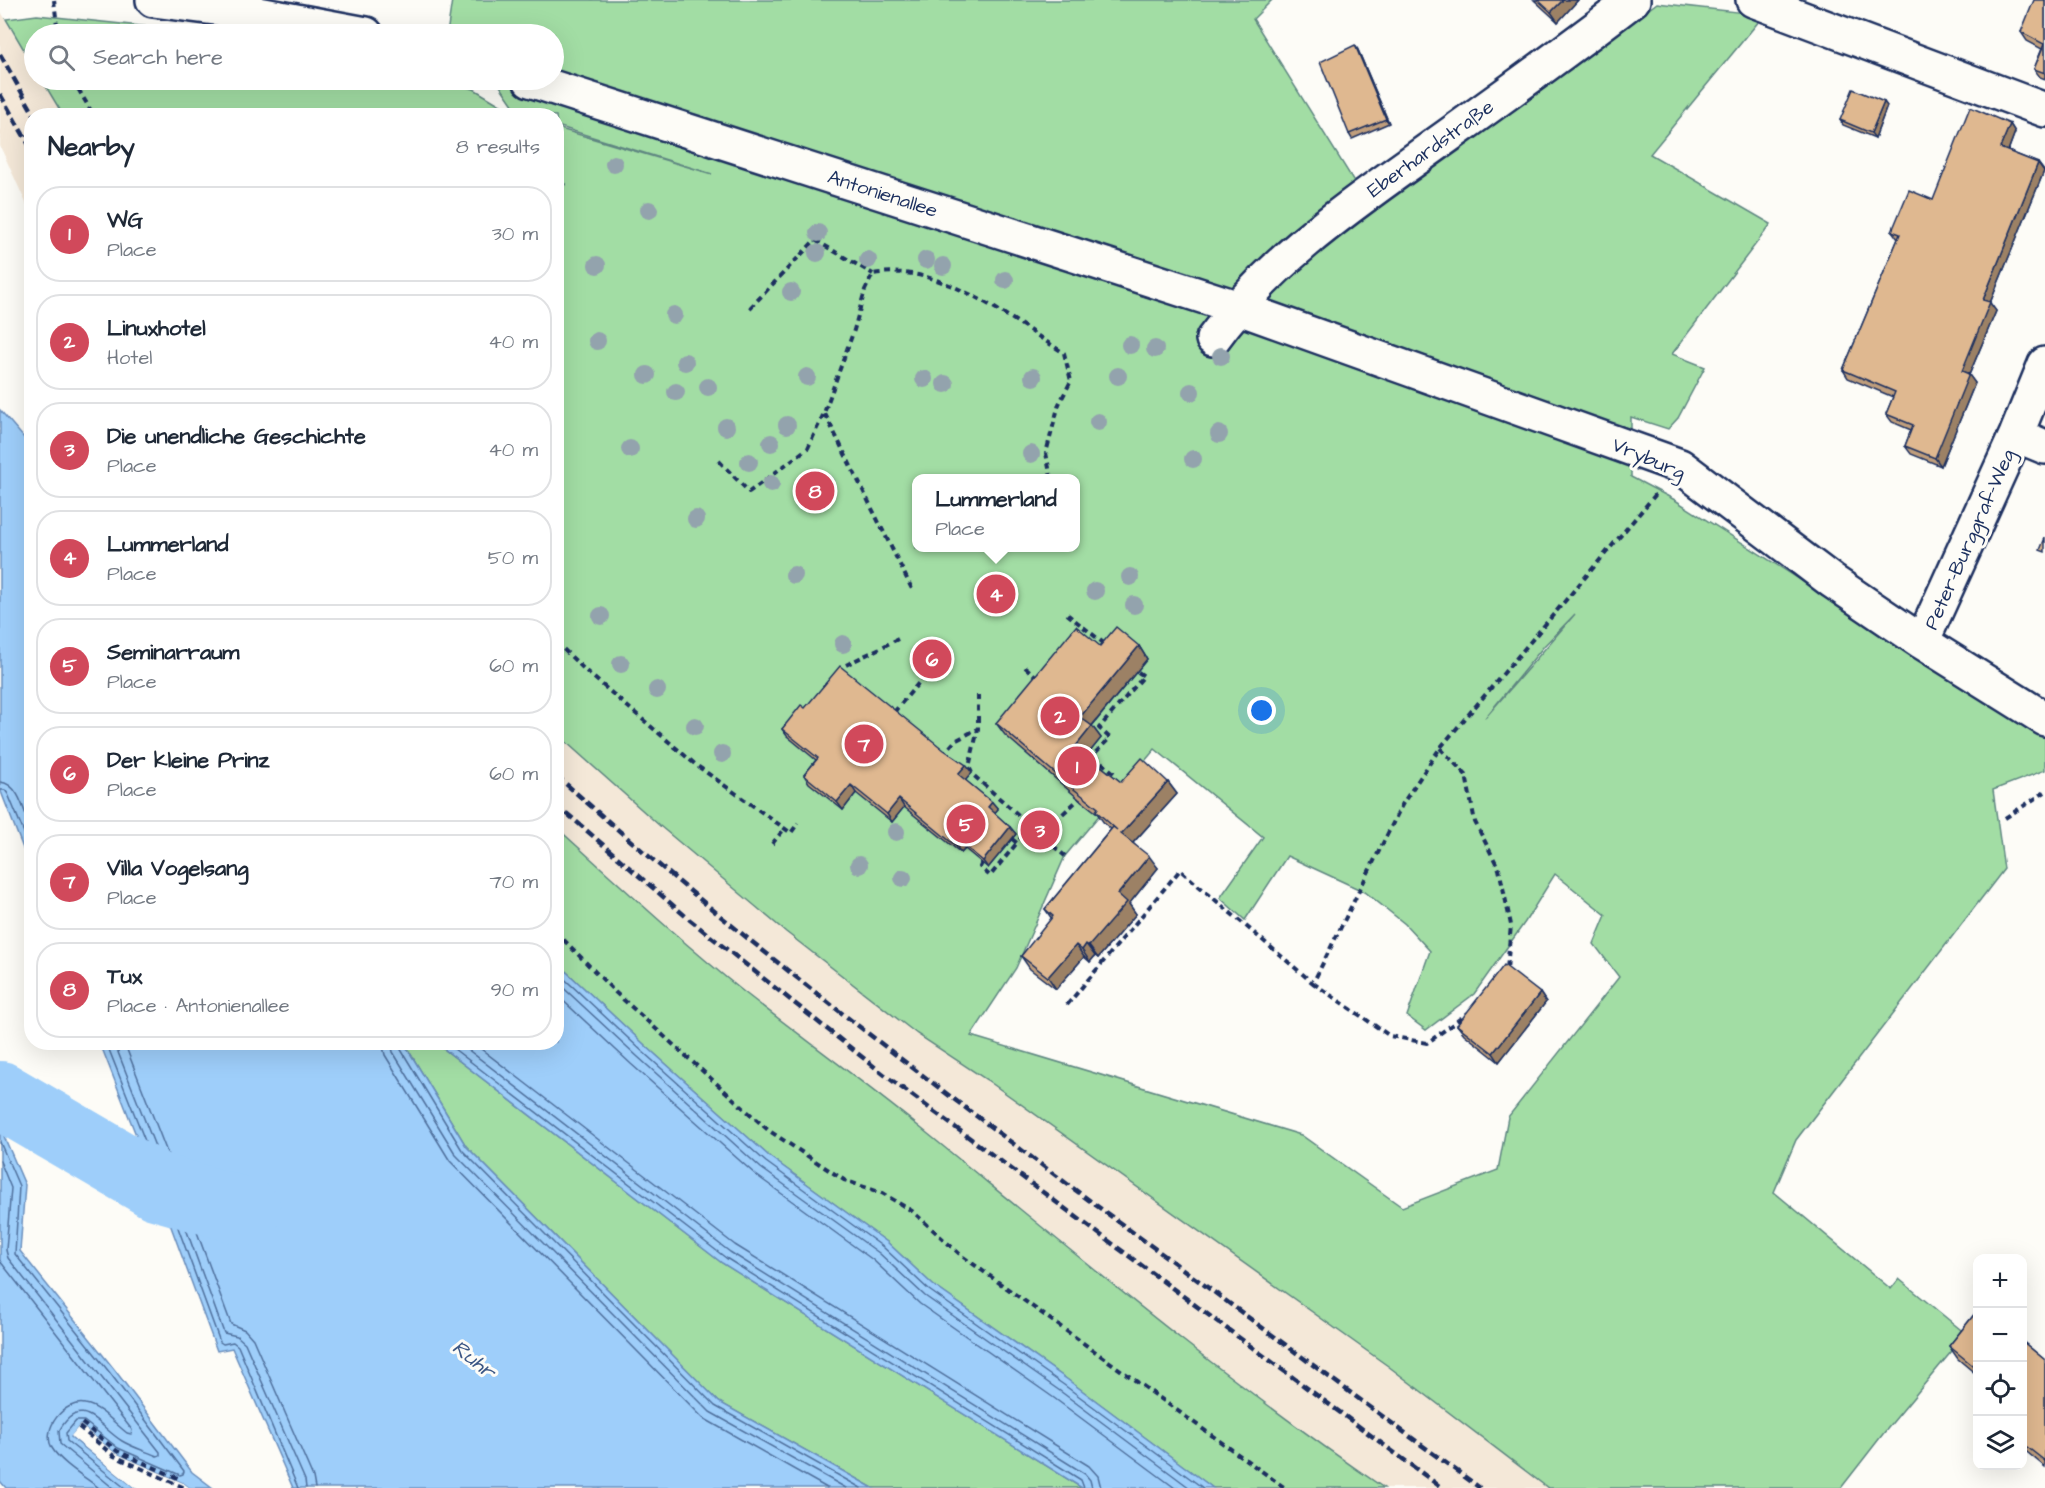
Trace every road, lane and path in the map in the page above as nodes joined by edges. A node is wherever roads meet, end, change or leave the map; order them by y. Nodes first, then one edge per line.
1 (54, 0) edge
2 (153, 0) edge
3 (1633, 0) edge
4 (1753, 0) edge
5 (57, 24) edge
6 (312, 24) edge
7 (79, 90) edge
8 (561, 90) edge
9 (89, 108) edge
10 (2045, 110) edge
11 (873, 274) junction
12 (1236, 307) junction
13 (750, 308) dead end
14 (1213, 339) dead end
15 (2045, 364) edge
16 (824, 413) junction
17 (2030, 441) edge
18 (719, 461) dead end
19 (1680, 466) junction
20 (1050, 474) edge
21 (912, 589) dead end
22 (1067, 614) dead end
23 (898, 639) dead end
24 (1922, 642) junction
25 (564, 650) edge
26 (1114, 652) edge
27 (846, 665) dead end
28 (1026, 667) dead end
29 (1132, 667) edge
30 (922, 679) dead end
31 (1046, 684) edge
32 (978, 695) dead end
33 (894, 712) edge
34 (2045, 719) edge
35 (978, 729) junction
36 (1440, 748) junction
37 (936, 764) edge
38 (1114, 773) edge
39 (2045, 792) edge
40 (1079, 799) edge
41 (2005, 818) dead end
42 (798, 823) dead end
43 (1030, 827) junction
44 (785, 828) junction
45 (1012, 839) dead end
46 (1017, 843) junction
47 (772, 844) dead end
48 (1065, 856) dead end
49 (982, 863) edge
50 (564, 940) edge
51 (1507, 969) edge
52 (1313, 983) junction
53 (1067, 1005) dead end
54 (1468, 1012) edge
55 (117, 1451) junction
56 (114, 1456) junction
57 (180, 1479) dead end
58 (185, 1488) edge
59 (1285, 1488) edge

1 - 5 path
2 - 6 street
3 - 12 street, Eberhardstraße
4 - 10 street
7 - 9 path
8 - 12 street, Antonienallee
11 - 13 path
11 - 16 path
11 - 20 path
12 - 14 street, Eberhardstraße
12 - 19 street, Vryburg
15 - 17 street, Peter-Burggraf-Weg
16 - 18 path
16 - 21 path
17 - 24 street, Peter-Burggraf-Weg
19 - 24 street, Vryburg
19 - 36 path
22 - 26 path
23 - 27 path
24 - 34 street, Vryburg
25 - 44 path
28 - 31 path
29 - 38 path
30 - 33 path
32 - 35 path
35 - 37 path
35 - 43 path
36 - 51 path
36 - 52 path
39 - 41 path
40 - 43 path
42 - 44 path
43 - 46 path
43 - 48 path
44 - 47 path
45 - 46 path
46 - 49 path
50 - 59 path
52 - 53 path
52 - 54 path
55 - 56 path
55 - 56 path
55 - 57 path
56 - 58 path

